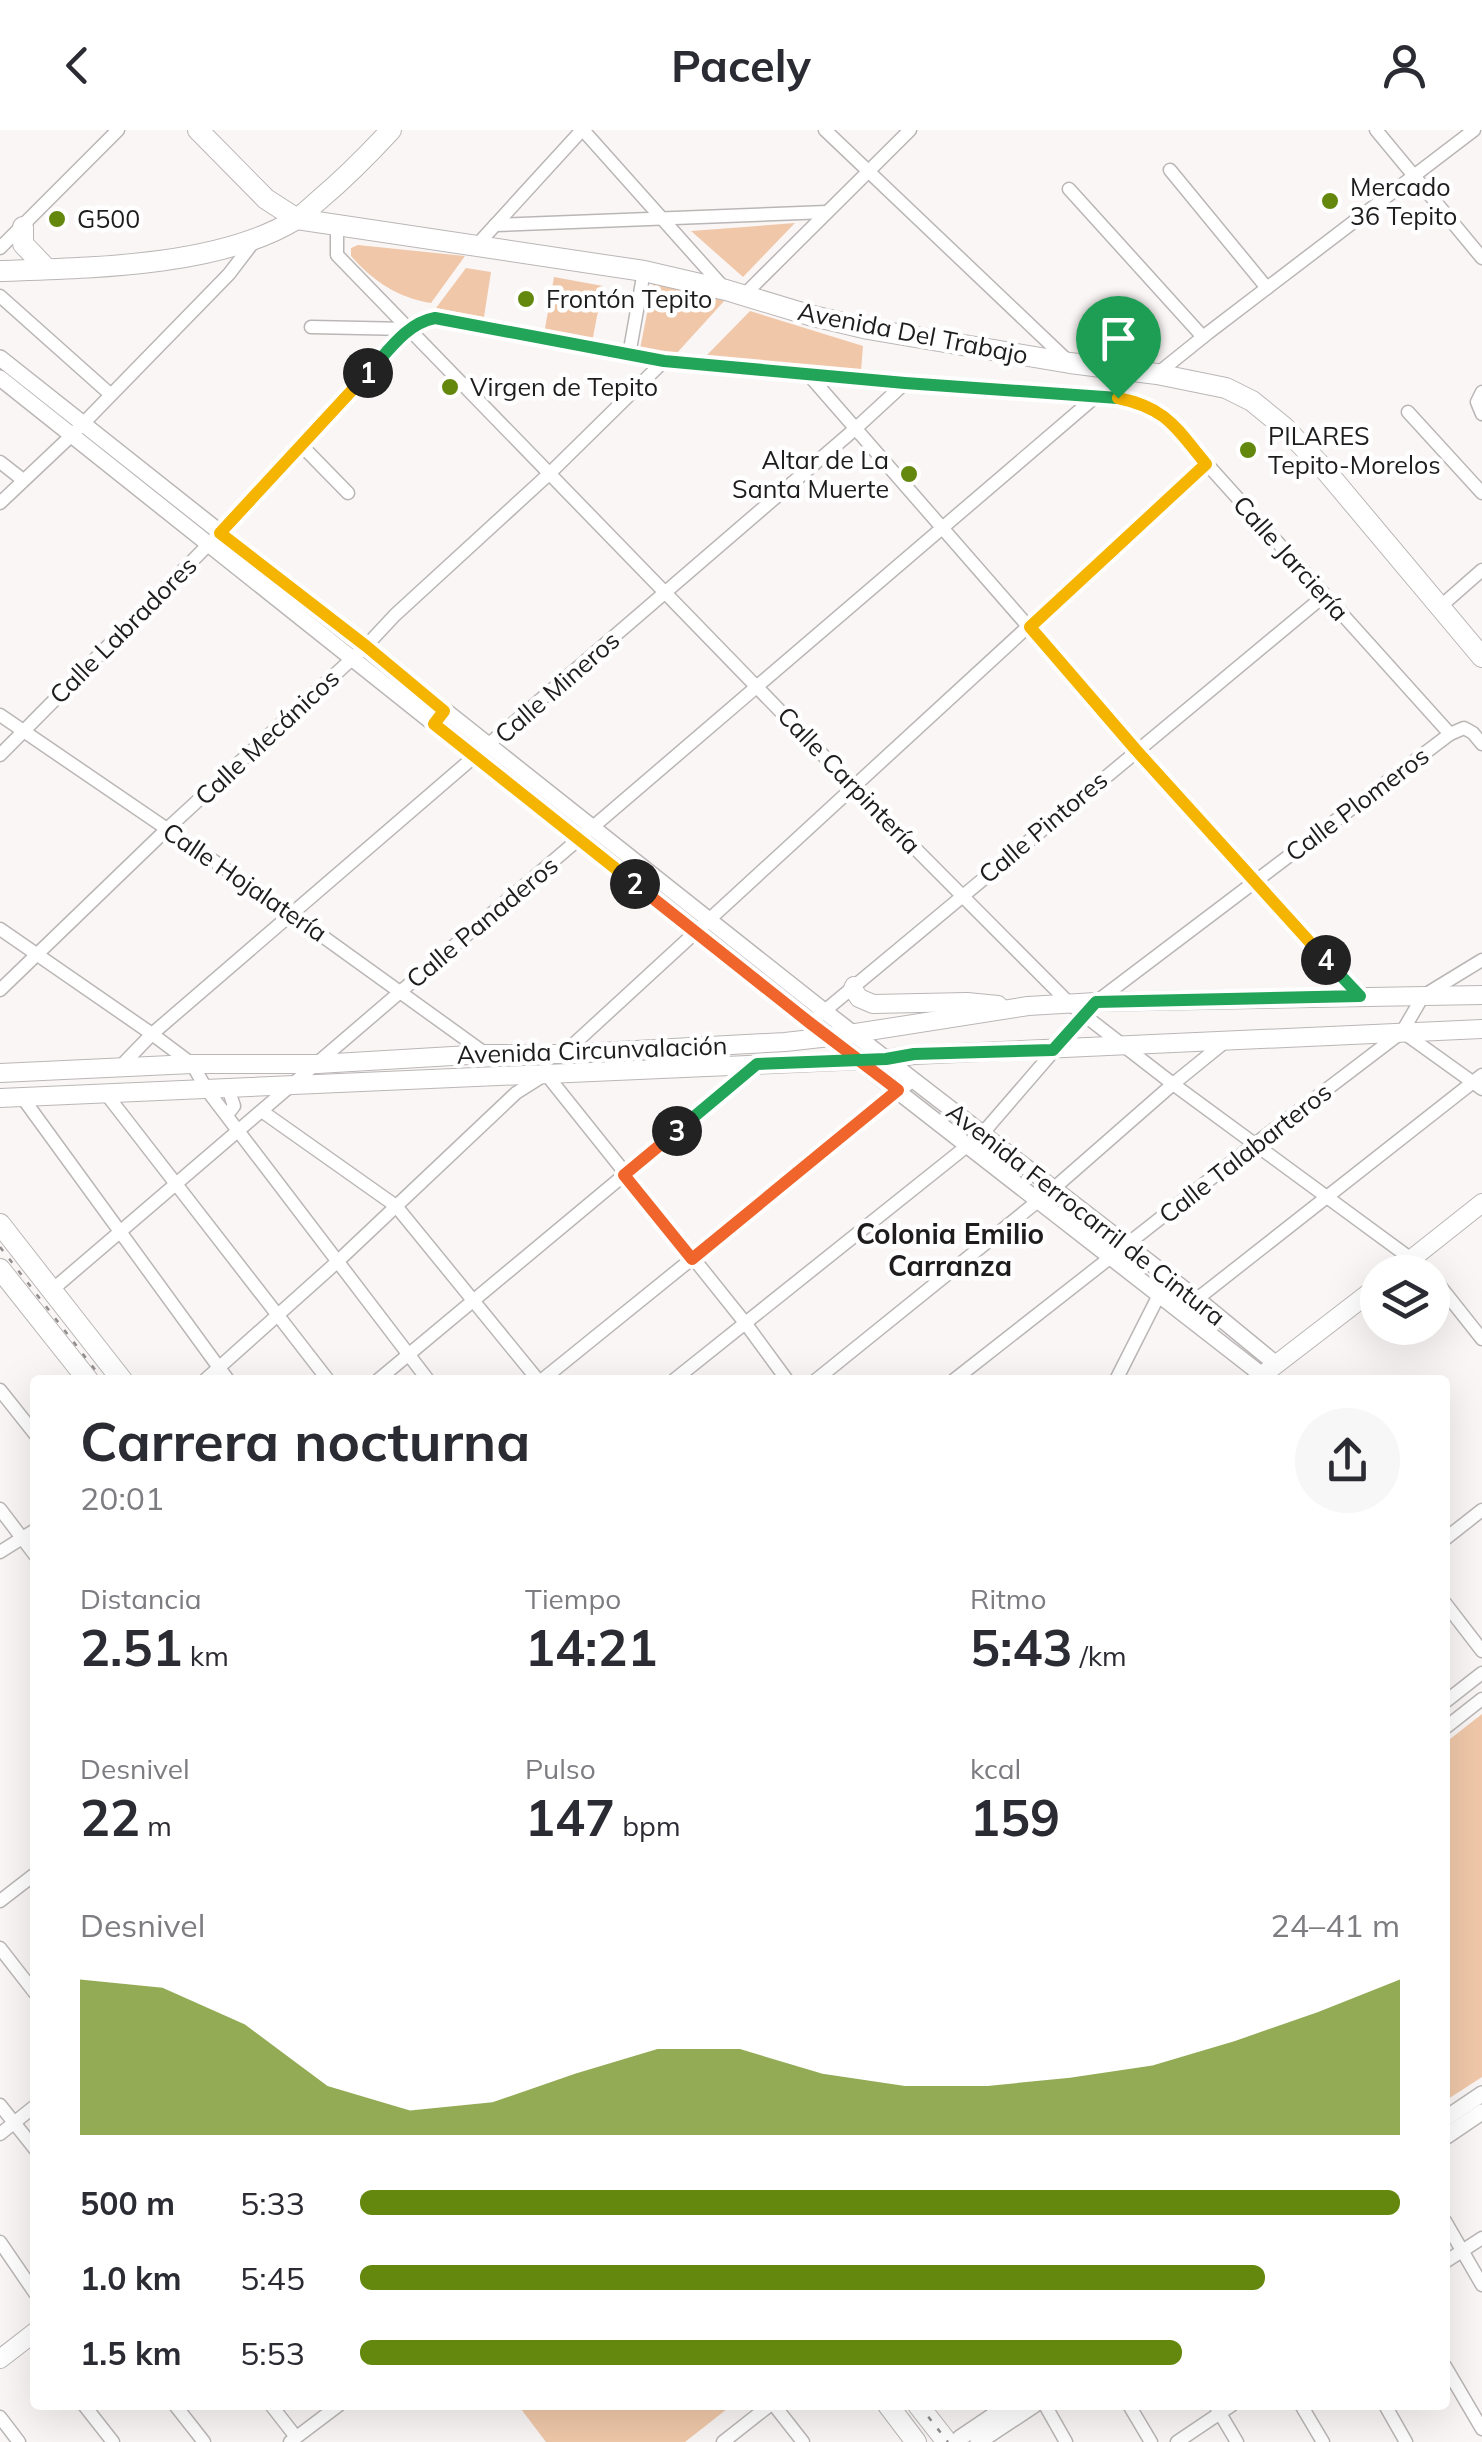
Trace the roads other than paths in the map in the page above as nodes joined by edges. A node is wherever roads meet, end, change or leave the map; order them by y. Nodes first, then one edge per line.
1 (118, 130) edge
2 (198, 130) edge
3 (392, 130) edge
4 (582, 130) edge
5 (825, 130) edge
6 (910, 130) edge
7 (1376, 130) edge
8 (1474, 130) edge
9 (1170, 170) dead end
10 (868, 171) junction
11 (1413, 177) junction
12 (1069, 189) dead end
13 (827, 212) junction
14 (297, 219) junction
15 (663, 220) junction
16 (495, 225) junction
17 (337, 226) junction
18 (23, 227) junction
19 (256, 238) junction
20 (476, 246) junction
21 (0, 248) edge
22 (1482, 258) edge
23 (47, 269) junction
24 (0, 271) edge
25 (644, 271) junction
26 (1268, 288) junction
27 (735, 292) junction
28 (0, 296) edge
29 (312, 327) dead end
30 (408, 329) junction
31 (1203, 337) junction
32 (630, 355) junction
33 (0, 358) edge
34 (664, 361) junction
35 (1070, 363) junction
36 (1121, 370) junction
37 (808, 374) junction
38 (1157, 374) junction
39 (0, 378) edge
40 (905, 383) junction
41 (1482, 392) edge
42 (110, 394) junction
43 (1094, 398) junction
44 (1118, 398) junction
45 (1408, 412) dead end
46 (1482, 414) edge
47 (77, 429) junction
48 (856, 429) junction
49 (302, 446) junction
50 (0, 462) edge
51 (1206, 464) junction
52 (550, 473) junction
53 (23, 480) junction
54 (1482, 493) edge
55 (348, 494) dead end
56 (0, 504) edge
57 (941, 528) junction
58 (214, 538) junction
59 (1482, 570) edge
60 (666, 592) junction
61 (1325, 595) junction
62 (1441, 606) junction
63 (1030, 627) junction
64 (366, 646) junction
65 (1482, 657) edge
66 (353, 658) junction
67 (756, 685) junction
68 (0, 715) edge
69 (439, 718) junction
70 (23, 731) junction
71 (1450, 734) junction
72 (1482, 744) edge
73 (1136, 750) junction
74 (482, 752) junction
75 (0, 755) edge
76 (853, 786) junction
77 (592, 827) junction
78 (167, 829) junction
79 (579, 839) junction
80 (1254, 881) junction
81 (647, 882) junction
82 (961, 895) junction
83 (293, 915) junction
84 (709, 920) junction
85 (0, 929) edge
86 (696, 932) junction
87 (38, 954) junction
88 (1482, 960) edge
89 (854, 986) junction
90 (0, 990) edge
91 (401, 991) junction
92 (1482, 995) edge
93 (1360, 996) junction
94 (1423, 996) junction
95 (1028, 1006) junction
96 (1085, 1007) junction
97 (824, 1011) junction
98 (810, 1023) junction
99 (922, 1023) junction
100 (1482, 1029) edge
101 (1402, 1032) junction
102 (152, 1034) junction
103 (854, 1034) junction
104 (830, 1037) junction
105 (1226, 1041) junction
106 (1126, 1046) junction
107 (1053, 1050) junction
108 (486, 1054) junction
109 (563, 1054) junction
110 (914, 1054) junction
111 (886, 1059) junction
112 (858, 1060) junction
113 (192, 1064) junction
114 (318, 1064) junction
115 (757, 1064) junction
116 (118, 1068) junction
117 (0, 1073) edge
118 (546, 1074) junction
119 (912, 1080) junction
120 (1479, 1082) edge
121 (1173, 1084) junction
122 (292, 1085) junction
123 (228, 1088) junction
124 (207, 1090) junction
125 (898, 1090) junction
126 (107, 1094) junction
127 (22, 1097) junction
128 (0, 1098) edge
129 (262, 1112) junction
130 (227, 1115) junction
131 (239, 1131) junction
132 (982, 1134) junction
133 (1255, 1144) junction
134 (969, 1145) junction
135 (624, 1175) junction
136 (176, 1184) junction
137 (1053, 1188) junction
138 (1328, 1198) junction
139 (1038, 1201) junction
140 (1482, 1203) edge
141 (396, 1206) junction
142 (0, 1224) edge
143 (119, 1233) junction
144 (1126, 1246) junction
145 (1406, 1255) edge
146 (1417, 1255) edge
147 (1111, 1257) junction
148 (692, 1259) junction
149 (337, 1262) junction
150 (0, 1268) edge
151 (52, 1290) junction
152 (1160, 1295) junction
153 (1450, 1299) edge
154 (1197, 1300) junction
155 (1360, 1300) edge
156 (474, 1301) junction
157 (278, 1315) junction
158 (746, 1324) junction
159 (1482, 1340) edge
160 (408, 1354) junction
161 (218, 1368) junction
162 (84, 1375) edge
163 (118, 1375) edge
164 (210, 1375) edge
165 (224, 1375) edge
166 (324, 1375) edge
167 (384, 1375) edge
168 (424, 1375) edge
169 (536, 1375) edge
170 (546, 1375) edge
171 (680, 1375) edge
172 (783, 1375) edge
173 (822, 1375) edge
174 (960, 1375) edge
175 (1119, 1375) edge
176 (1266, 1375) edge
177 (0, 1390) edge
178 (30, 1428) edge
179 (0, 1509) edge
180 (1482, 1510) edge
181 (30, 1534) edge
182 (1450, 1536) edge
183 (23, 1539) junction
184 (30, 1548) edge
185 (0, 1552) edge
186 (1450, 1608) edge
187 (1482, 1650) edge
188 (1482, 1673) edge
189 (1450, 1698) edge
190 (1482, 1699) edge
191 (1450, 1724) edge
192 (30, 1878) edge
193 (0, 1901) edge
194 (0, 1948) edge
195 (30, 1987) edge
196 (1482, 2094) edge
197 (0, 2106) edge
198 (30, 2110) edge
199 (1482, 2112) edge
200 (1450, 2116) edge
201 (14, 2123) junction
202 (0, 2134) edge
203 (1450, 2134) edge
204 (30, 2144) edge
205 (1450, 2230) edge
206 (1482, 2238) edge
207 (0, 2242) edge
208 (1462, 2251) junction
209 (1450, 2259) edge
210 (1482, 2285) edge
211 (30, 2286) edge
212 (30, 2338) edge
213 (0, 2359) edge
214 (1450, 2375) edge
215 (88, 2410) edge
216 (179, 2410) edge
217 (274, 2410) edge
218 (332, 2410) edge
219 (765, 2410) edge
220 (776, 2410) edge
221 (892, 2410) edge
222 (922, 2410) edge
223 (1002, 2410) edge
224 (1026, 2410) edge
225 (1048, 2410) edge
226 (1132, 2410) edge
227 (1219, 2410) edge
228 (1223, 2410) edge
229 (1304, 2410) edge
230 (1387, 2410) edge
231 (0, 2417) edge
232 (1482, 2429) edge
233 (293, 2440) edge
234 (19, 2442) edge
235 (113, 2442) edge
236 (204, 2442) edge
237 (723, 2442) edge
238 (802, 2442) edge
239 (916, 2442) edge
240 (946, 2442) edge
241 (958, 2442) edge
242 (978, 2442) edge
243 (1066, 2442) edge
244 (1152, 2442) edge
245 (1177, 2442) edge
246 (1236, 2442) edge
247 (1322, 2442) edge
248 (1406, 2442) edge

1 - 18 street
2 - 14 main road
3 - 14 main road
4 - 15 street
4 - 16 street
5 - 10 street
6 - 10 street
7 - 11 street
8 - 11 street
9 - 26 street
10 - 13 street
10 - 35 street
11 - 22 street
11 - 26 street
12 - 31 street
13 - 15 street
13 - 27 street
14 - 17 main road, Avenida Del Trabajo
14 - 19 main road
15 - 16 street
15 - 27 street
16 - 20 street
17 - 20 main road, Avenida Del Trabajo
17 - 30 street, Calle Carpintería
18 - 21 street
18 - 23 main road
19 - 23 main road
19 - 42 street
20 - 25 main road, Avenida Del Trabajo
23 - 24 main road
25 - 27 main road, Avenida Del Trabajo
25 - 32 street
26 - 31 street
27 - 35 main road, Avenida Del Trabajo
28 - 42 street
29 - 30 street, Calle Jarciería
30 - 32 street, Calle Jarciería
30 - 49 street, Calle Labradores
30 - 52 street, Calle Carpintería
31 - 38 street
32 - 34 street, Calle Jarciería
33 - 47 street, Avenida Ferrocarril de Cintura
34 - 37 street, Calle Jarciería
34 - 52 street, Calle Mecánicos
35 - 36 main road, Avenida Del Trabajo
36 - 38 main road, Avenida Del Trabajo
36 - 44 street
37 - 40 street, Calle Jarciería
37 - 48 street
38 - 62 main road, Avenida Del Trabajo
39 - 47 street, Avenida Ferrocarril de Cintura
40 - 43 street, Calle Jarciería
40 - 48 street, Calle Mineros
41 - 46 street
42 - 47 street
43 - 44 street, Calle Jarciería
43 - 57 street, Calle Panaderos
44 - 51 street, Calle Jarciería
45 - 54 street
47 - 53 street
47 - 58 street, Avenida Ferrocarril de Cintura
48 - 57 street
48 - 60 street, Calle Mineros
49 - 55 street
49 - 58 street, Calle Labradores
50 - 53 street
51 - 61 street, Calle Jarciería
51 - 63 street
52 - 60 street, Calle Carpintería
52 - 64 street, Calle Mecánicos
53 - 56 street
57 - 63 street
57 - 67 street, Calle Panaderos
58 - 64 street, Avenida Ferrocarril de Cintura
58 - 66 street, Avenida Ferrocarril de Cintura
58 - 70 street, Calle Labradores
59 - 62 street
60 - 67 street, Calle Carpintería
60 - 74 street, Calle Mineros
61 - 71 street, Calle Jarciería
61 - 73 street, Calle Pintores
62 - 65 main road, Avenida Del Trabajo
63 - 73 street
63 - 76 street
64 - 66 street, Calle Mecánicos
64 - 69 street, Avenida Ferrocarril de Cintura
66 - 69 street, Avenida Ferrocarril de Cintura
66 - 78 street, Calle Mecánicos
67 - 76 street, Calle Carpintería
67 - 77 street, Calle Panaderos
68 - 70 street, Calle Hojalatería
69 - 74 street, Avenida Ferrocarril de Cintura
70 - 75 street, Calle Labradores
70 - 78 street, Calle Hojalatería
71 - 72 street
71 - 80 street, Calle Plomeros
73 - 80 street
73 - 82 street, Calle Pintores
74 - 77 street, Avenida Ferrocarril de Cintura
74 - 79 street, Avenida Ferrocarril de Cintura
74 - 83 street, Calle Mineros
76 - 82 street, Calle Carpintería
76 - 84 street
77 - 79 street, Calle Panaderos
77 - 81 street, Avenida Ferrocarril de Cintura
78 - 83 street, Calle Hojalatería
78 - 87 street, Calle Mecánicos
79 - 81 street, Avenida Ferrocarril de Cintura
79 - 91 street, Calle Panaderos
80 - 93 street
80 - 96 street, Calle Plomeros
81 - 84 street, Avenida Ferrocarril de Cintura
81 - 86 street, Avenida Ferrocarril de Cintura
82 - 89 street, Calle Pintores
82 - 96 street, Calle Carpintería
83 - 91 street, Calle Hojalatería
83 - 102 street, Calle Mineros
84 - 86 street
84 - 97 street, Avenida Ferrocarril de Cintura
85 - 87 street
86 - 98 street, Avenida Ferrocarril de Cintura
86 - 109 street
87 - 90 street, Calle Mecánicos
87 - 102 street
88 - 94 street, Calle Talabarteros
89 - 95 main road
89 - 97 street, Calle Pintores
91 - 108 street, Calle Hojalatería
91 - 114 street, Calle Panaderos
92 - 94 main road, Avenida Circunvalación
93 - 94 main road, Avenida Circunvalación
93 - 96 main road, Avenida Circunvalación
94 - 101 street, Calle Talabarteros
95 - 96 main road, Avenida Circunvalación
95 - 99 main road, Avenida Circunvalación
96 - 106 street, Calle Carpintería
96 - 107 street, Calle Plomeros
97 - 98 street, Calle Pintores
97 - 103 street, Avenida Ferrocarril de Cintura
98 - 104 street, Avenida Ferrocarril de Cintura
99 - 103 main road, Avenida Circunvalación
99 - 110 main road
100 - 101 main road, Avenida Circunvalación
101 - 105 main road, Avenida Circunvalación
101 - 120 street
101 - 133 street, Calle Talabarteros
102 - 113 street
102 - 116 street, Calle Mineros
103 - 104 main road, Avenida Circunvalación
103 - 111 street, Avenida Ferrocarril de Cintura
104 - 109 main road, Avenida Circunvalación
104 - 112 street, Avenida Ferrocarril de Cintura
105 - 106 main road, Avenida Circunvalación
105 - 121 street
106 - 107 main road, Avenida Circunvalación
106 - 121 street, Calle Carpintería
107 - 110 main road, Avenida Circunvalación
107 - 132 street, Calle Plomeros
108 - 109 main road, Avenida Circunvalación
108 - 114 main road, Avenida Circunvalación
110 - 111 main road, Avenida Circunvalación
111 - 112 main road, Avenida Circunvalación
111 - 119 street, Avenida Ferrocarril de Cintura
112 - 115 main road, Avenida Circunvalación
112 - 125 street, Avenida Ferrocarril de Cintura
113 - 114 main road, Avenida Circunvalación
113 - 116 main road, Avenida Circunvalación
113 - 124 street
114 - 122 street, Calle Panaderos
115 - 118 main road, Avenida Circunvalación
115 - 135 street
116 - 117 main road, Avenida Circunvalación
118 - 122 main road, Avenida Circunvalación
118 - 135 street
118 - 141 street
119 - 125 street
119 - 132 street, Avenida Ferrocarril de Cintura
120 - 138 street
121 - 133 street, Calle Carpintería
121 - 137 street
122 - 123 main road, Avenida Circunvalación
122 - 129 street, Calle Panaderos
123 - 124 main road, Avenida Circunvalación
123 - 130 street
124 - 126 main road, Avenida Circunvalación
124 - 130 street
125 - 134 street, Avenida Ferrocarril de Cintura
125 - 148 street
126 - 127 main road, Avenida Circunvalación
126 - 136 street
127 - 128 main road, Avenida Circunvalación
127 - 143 street
129 - 131 street, Calle Panaderos
129 - 141 street
130 - 131 street
131 - 136 street, Calle Panaderos
131 - 149 street
132 - 134 street, Calle Plomeros
132 - 137 street, Avenida Ferrocarril de Cintura
133 - 138 street, Calle Carpintería
133 - 144 street, Calle Talabarteros
134 - 139 street, Avenida Ferrocarril de Cintura
134 - 158 street, Calle Plomeros
135 - 148 street
135 - 156 street
136 - 143 street, Calle Panaderos
136 - 157 street
137 - 144 street, Avenida Ferrocarril de Cintura
138 - 145 street, Calle Carpintería
138 - 154 street
139 - 147 street, Avenida Ferrocarril de Cintura
139 - 173 street
140 - 146 main road
141 - 149 street
141 - 156 street
142 - 151 main road
143 - 151 street, Calle Panaderos
143 - 161 street
144 - 147 street, Calle Talabarteros
144 - 154 street, Avenida Ferrocarril de Cintura
147 - 152 street, Avenida Ferrocarril de Cintura
147 - 174 street, Calle Talabarteros
148 - 158 street
148 - 170 street
149 - 157 street
149 - 160 street
150 - 162 main road
151 - 163 main road
152 - 175 street
152 - 176 street, Avenida Ferrocarril de Cintura
153 - 159 street, Calle Carpintería
154 - 176 street, Avenida Ferrocarril de Cintura
155 - 176 main road
156 - 160 street
156 - 169 street
157 - 161 street
157 - 166 street
158 - 171 street, Calle Plomeros
158 - 172 street
160 - 167 street
160 - 168 street
161 - 164 street
161 - 165 street
177 - 178 street
179 - 183 street
180 - 182 street
181 - 183 street
183 - 184 street
183 - 185 street
186 - 187 street
188 - 189 street
190 - 191 street
192 - 193 street
194 - 195 street
196 - 200 street
197 - 201 street
198 - 201 street
199 - 203 street
201 - 202 street
201 - 204 street
205 - 208 street
206 - 208 street
207 - 211 street
208 - 209 street
208 - 210 street
212 - 213 main road
214 - 232 street
215 - 235 street
216 - 236 street
217 - 233 street
218 - 233 street
219 - 237 street
220 - 238 street
221 - 239 main road
222 - 240 main road
223 - 241 street
224 - 242 street
225 - 243 street
226 - 244 street
227 - 245 street
228 - 246 street
229 - 247 street
230 - 248 street
231 - 234 street

